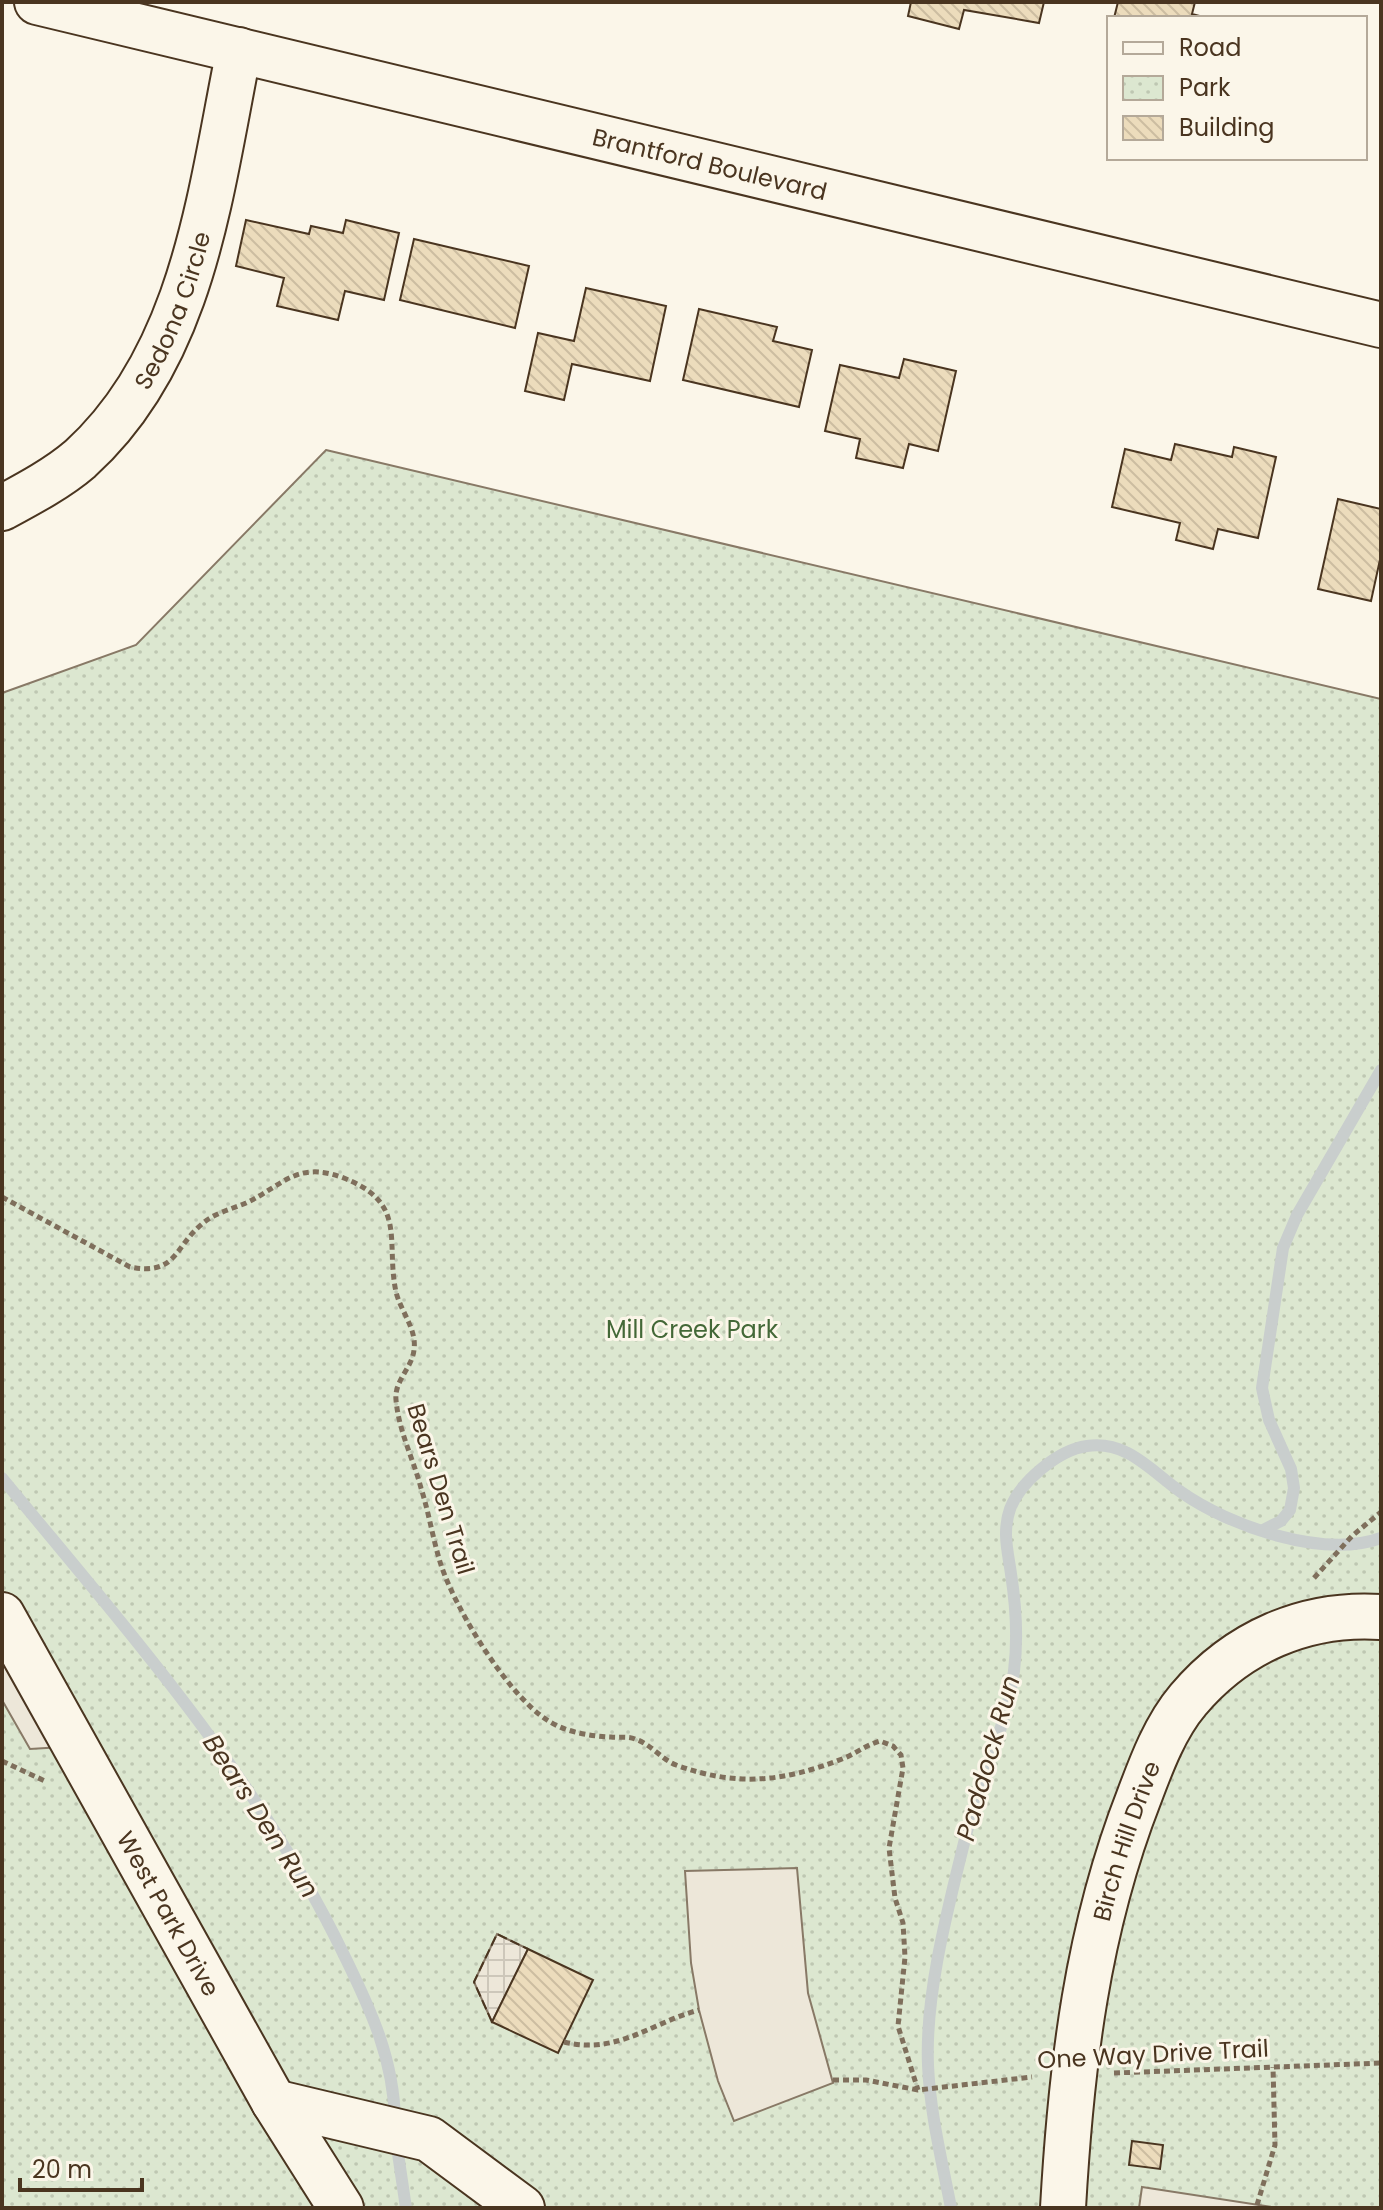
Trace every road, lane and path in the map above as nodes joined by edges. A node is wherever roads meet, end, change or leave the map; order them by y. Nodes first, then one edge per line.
1 (37, 2) edge
2 (239, 50) junction
3 (1381, 325) edge
4 (2, 508) edge
5 (2, 1197) edge
6 (1381, 1512) edge
7 (1316, 1572) dead end
8 (2, 1615) edge
9 (1381, 1617) edge
10 (699, 2010) dead end
11 (564, 2042) dead end
12 (1381, 2063) edge
13 (1273, 2067) junction
14 (1075, 2072) junction
15 (833, 2080) dead end
16 (918, 2090) junction
17 (274, 2102) junction
18 (1257, 2205) dead end
19 (341, 2208) edge
20 (522, 2208) edge
21 (1063, 2208) edge

1 - 2 street, Brantford Boulevard
2 - 3 street, Brantford Boulevard
2 - 4 street, Sedona Circle
5 - 16 path, Bears Den Trail
6 - 7 path
8 - 17 street, West Park Drive
9 - 14 street, Birch Hill Drive
10 - 11 path
12 - 13 path, One Way Drive Trail
13 - 14 path, One Way Drive Trail
13 - 18 path
14 - 16 path, One Way Drive Trail
14 - 21 street, Birch Hill Drive
15 - 16 path, One Way Drive Trail
17 - 19 street, West Park Drive
17 - 20 street

